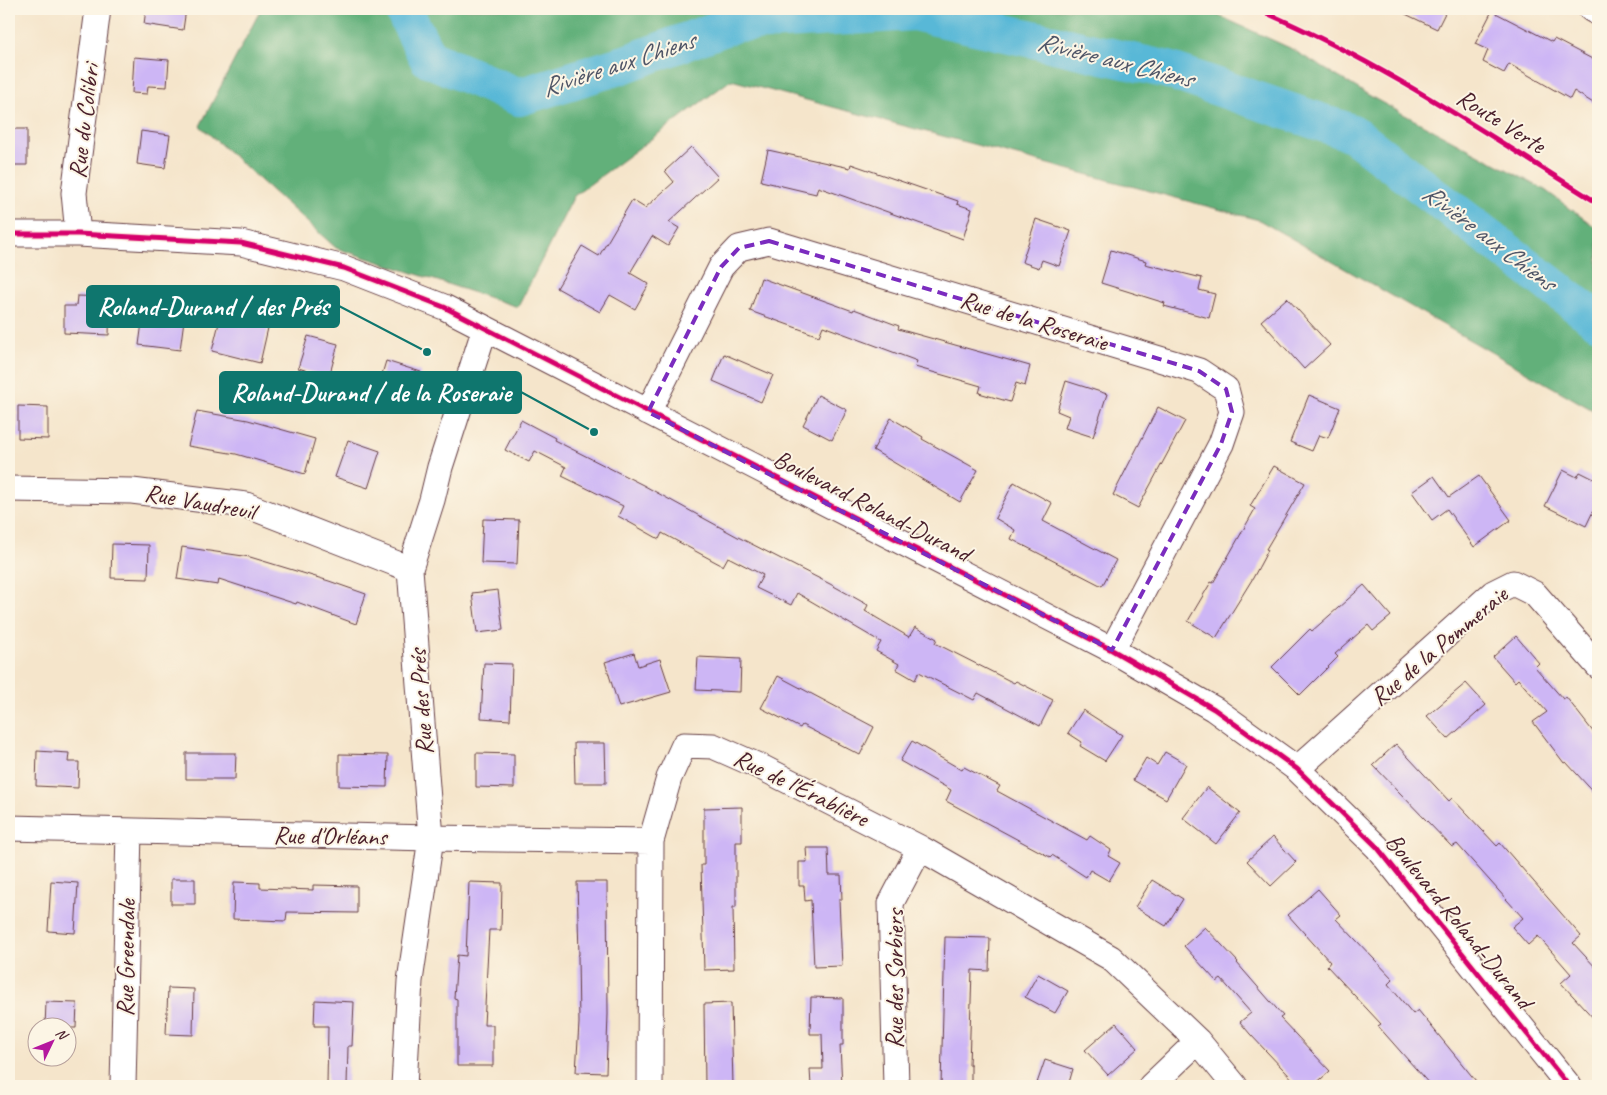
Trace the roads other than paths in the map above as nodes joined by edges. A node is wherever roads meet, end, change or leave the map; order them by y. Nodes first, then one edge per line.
1 (98, 9) edge
2 (1591, 9) edge
3 (1598, 13) edge
4 (9, 234) edge
5 (78, 234) junction
6 (485, 328) junction
7 (648, 412) junction
8 (9, 489) edge
9 (410, 569) junction
10 (1112, 650) junction
11 (1598, 666) edge
12 (1297, 768) junction
13 (9, 828) edge
14 (129, 830) junction
15 (431, 838) junction
16 (651, 841) junction
17 (920, 848) junction
18 (1198, 1041) junction
19 (123, 1086) edge
20 (404, 1086) edge
21 (650, 1086) edge
22 (896, 1086) edge
23 (1152, 1086) edge
24 (1235, 1086) edge
25 (1568, 1086) edge

1 - 5 street, Rue du Colibri
2 - 3 street
4 - 5 street, Boulevard Roland-Durand
5 - 6 street, Boulevard Roland-Durand
6 - 7 street, Boulevard Roland-Durand
6 - 9 street, Rue des Prés
7 - 10 street, Boulevard Roland-Durand
7 - 10 street, Rue de la Roseraie
8 - 9 street, Rue Vaudreuil
9 - 15 street, Rue des Prés
10 - 12 street, Boulevard Roland-Durand
11 - 12 street, Rue de la Pommeraie
12 - 25 street, Boulevard Roland-Durand
13 - 14 street, Rue d'Orléans
14 - 15 street, Rue d'Orléans
14 - 19 street, Rue Greendale
15 - 16 street, Rue d'Orléans
15 - 20 street, Rue des Prés
16 - 17 street, Rue de l'Érablière
16 - 21 street, Rue de l'Érablière
17 - 18 street, Rue de l'Érablière
17 - 22 street, Rue des Sorbiers
18 - 23 street
18 - 24 street, Rue de l'Érablière

